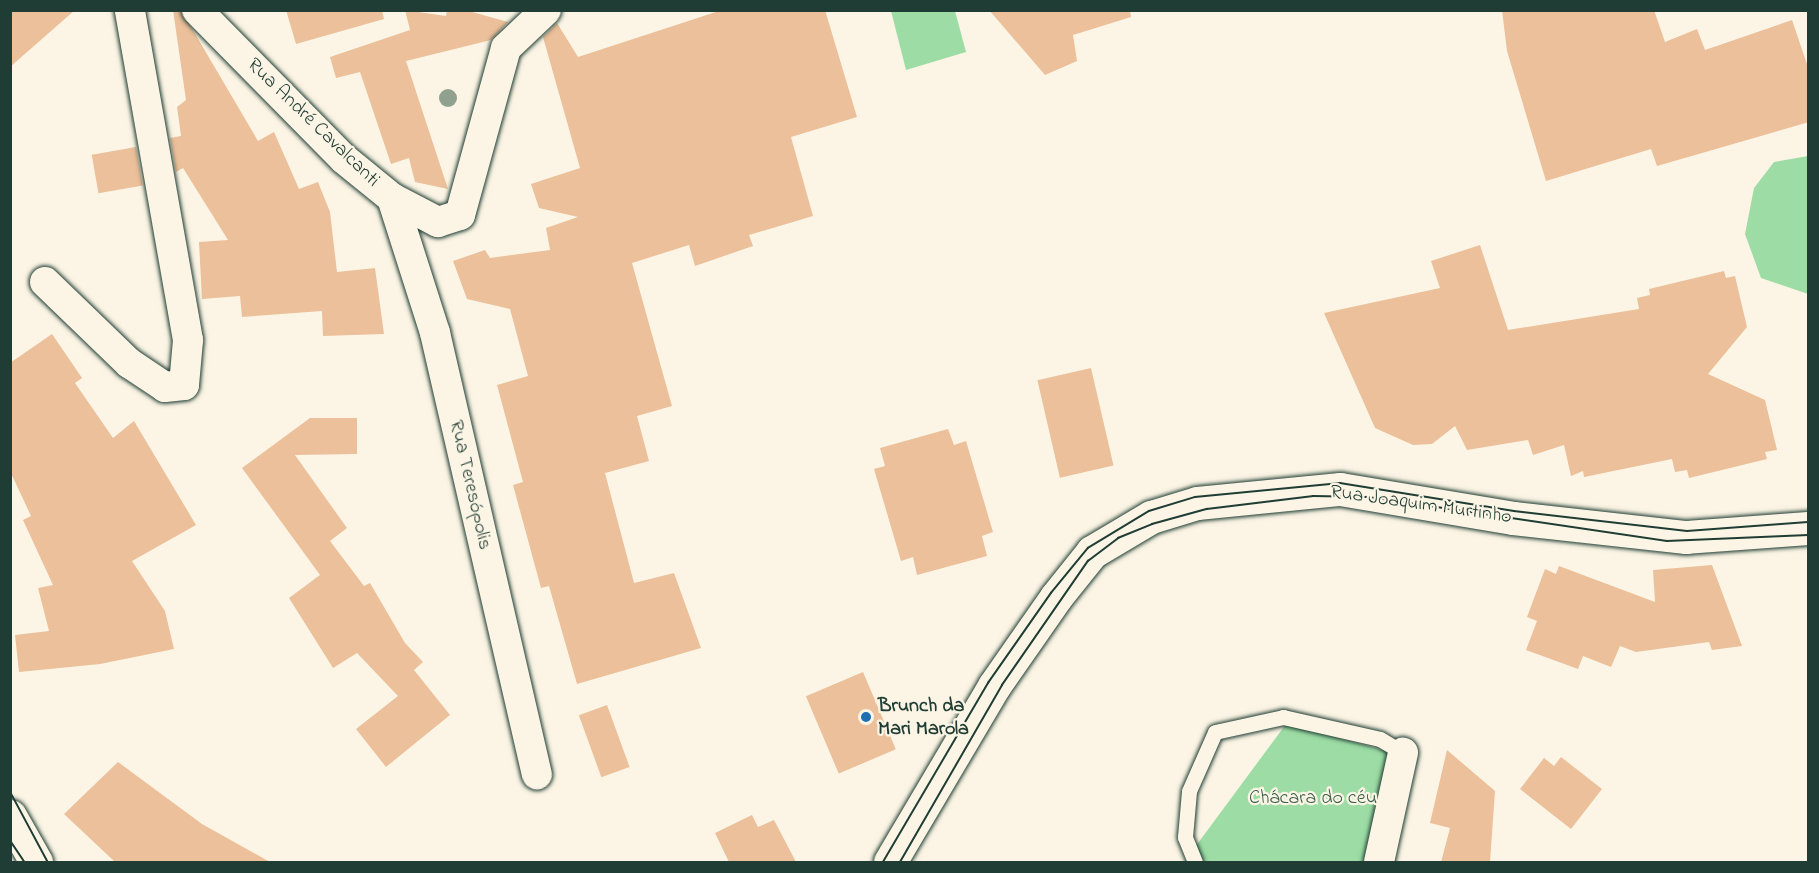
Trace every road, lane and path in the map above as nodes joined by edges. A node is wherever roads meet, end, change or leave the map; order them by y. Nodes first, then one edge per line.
1 (130, 10) edge
2 (197, 10) edge
3 (546, 10) edge
4 (392, 198) junction
5 (45, 282) dead end
6 (1809, 528) edge
7 (1403, 753) joint
8 (537, 774) dead end
9 (10, 816) edge
10 (36, 862) edge
11 (890, 862) edge
12 (1195, 862) edge
13 (1379, 862) edge

1 - 5 street
2 - 4 street, Rua André Cavalcanti
3 - 4 street, Rua André Cavalcanti
4 - 8 street, Rua Teresópolis
6 - 11 street, Rua Joaquim Murtinho
7 - 12 lane
7 - 13 street
9 - 10 street

